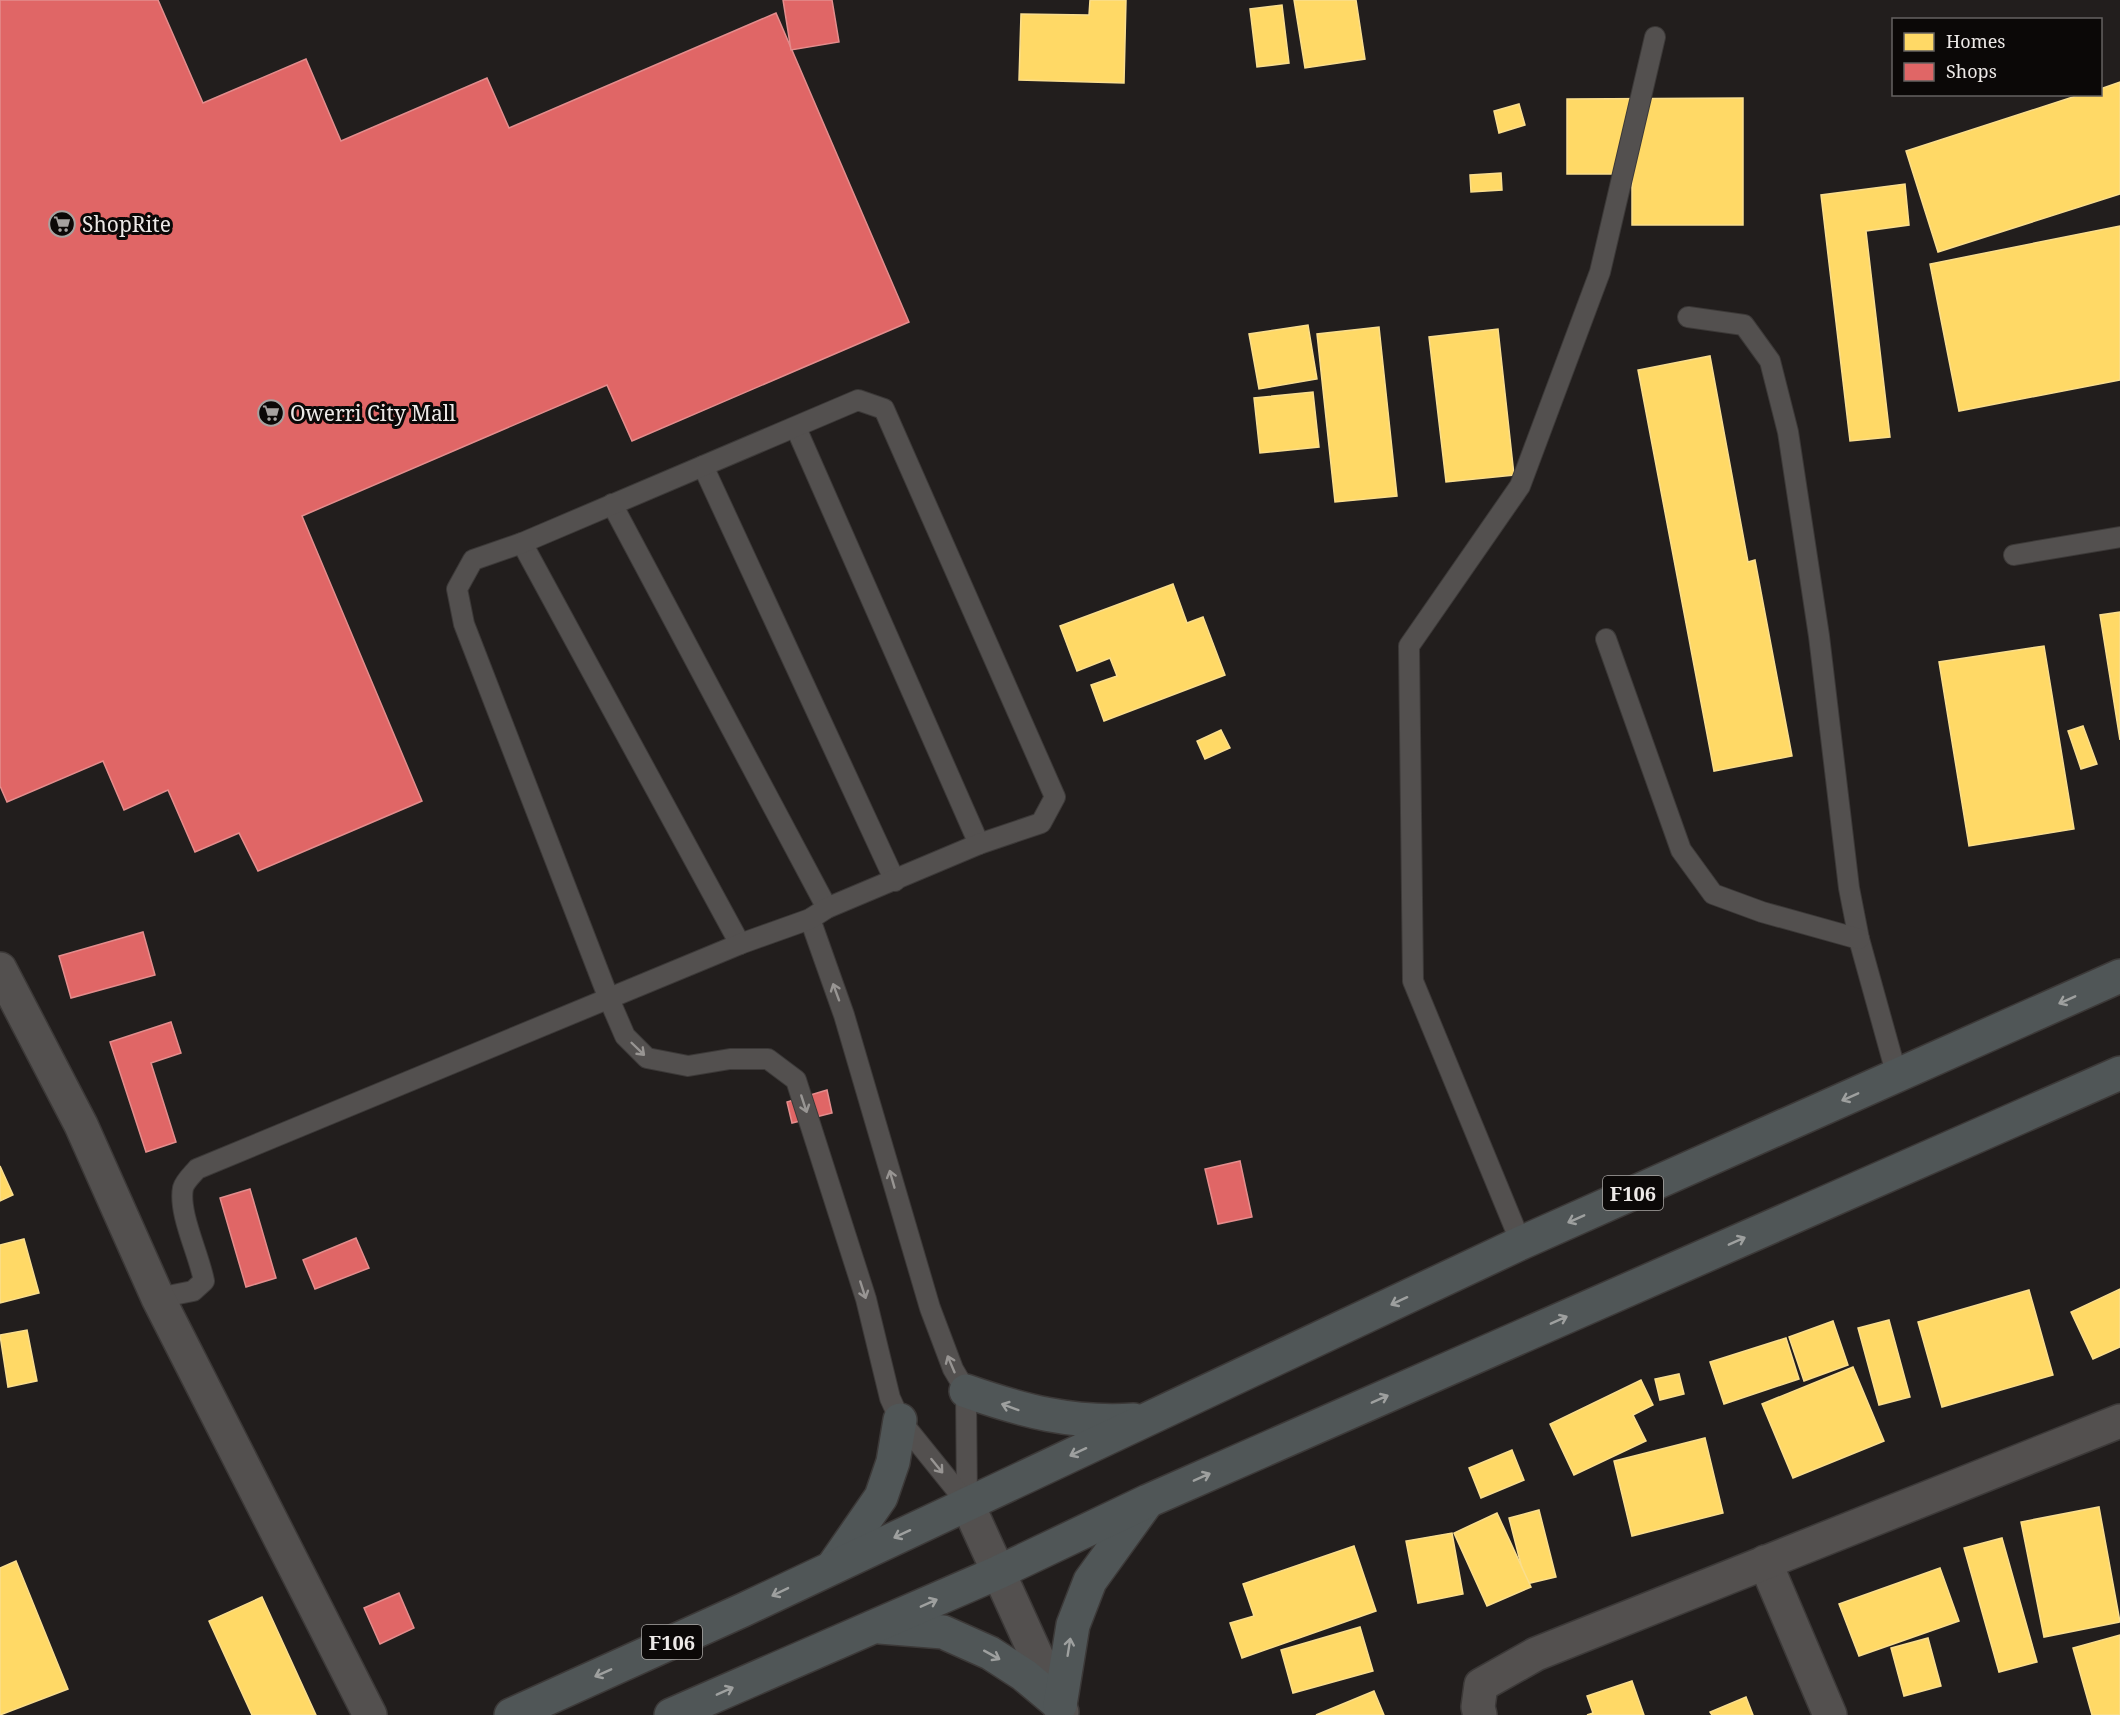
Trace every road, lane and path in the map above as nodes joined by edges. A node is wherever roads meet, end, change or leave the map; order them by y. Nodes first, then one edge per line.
1 (1655, 37) dead end
2 (1688, 317) dead end
3 (796, 428) junction
4 (703, 466) junction
5 (612, 504) junction
6 (2120, 537) edge
7 (522, 543) junction
8 (2014, 555) dead end
9 (1606, 639) dead end
10 (979, 844) junction
11 (895, 881) junction
12 (818, 914) junction
13 (1860, 939) junction
14 (740, 944) junction
15 (0, 969) edge
16 (2120, 976) edge
17 (609, 999) junction
18 (2120, 1073) edge
19 (1897, 1076) junction
20 (1521, 1243) junction
21 (158, 1298) junction
22 (966, 1391) junction
23 (1151, 1419) junction
24 (900, 1420) junction
25 (2120, 1421) edge
26 (1148, 1501) junction
27 (967, 1503) junction
28 (1765, 1562) junction
29 (833, 1567) junction
30 (999, 1572) junction
31 (876, 1626) junction
32 (1062, 1710) edge
33 (370, 1715) edge
34 (511, 1715) edge
35 (671, 1715) edge
36 (1480, 1715) edge
37 (1830, 1715) edge

1 - 20 lane
2 - 13 lane
3 - 4 lane
3 - 10 lane
3 - 10 lane
4 - 5 lane
4 - 11 lane
5 - 7 lane
5 - 12 lane
6 - 8 lane
7 - 14 lane
7 - 17 lane
9 - 13 lane
10 - 11 lane
11 - 12 lane
12 - 14 lane
22 -> 12 lane
13 - 19 lane
14 - 17 lane
15 - 21 street
16 -> 19 main road, F106
17 - 21 lane
17 -> 24 lane
26 -> 18 main road
19 -> 20 main road, F106
20 -> 23 main road, F106
21 - 33 street
23 -> 22 main road
22 - 27 lane
23 -> 27 main road, F106
24 -> 27 lane
24 - 29 main road
25 - 28 street
26 - 30 main road
32 -> 26 main road
27 -> 29 main road, F106
27 - 30 street
28 - 36 street
28 - 37 street
29 -> 34 main road, F106
31 -> 30 main road
30 - 32 street
31 -> 32 main road
35 -> 31 main road

